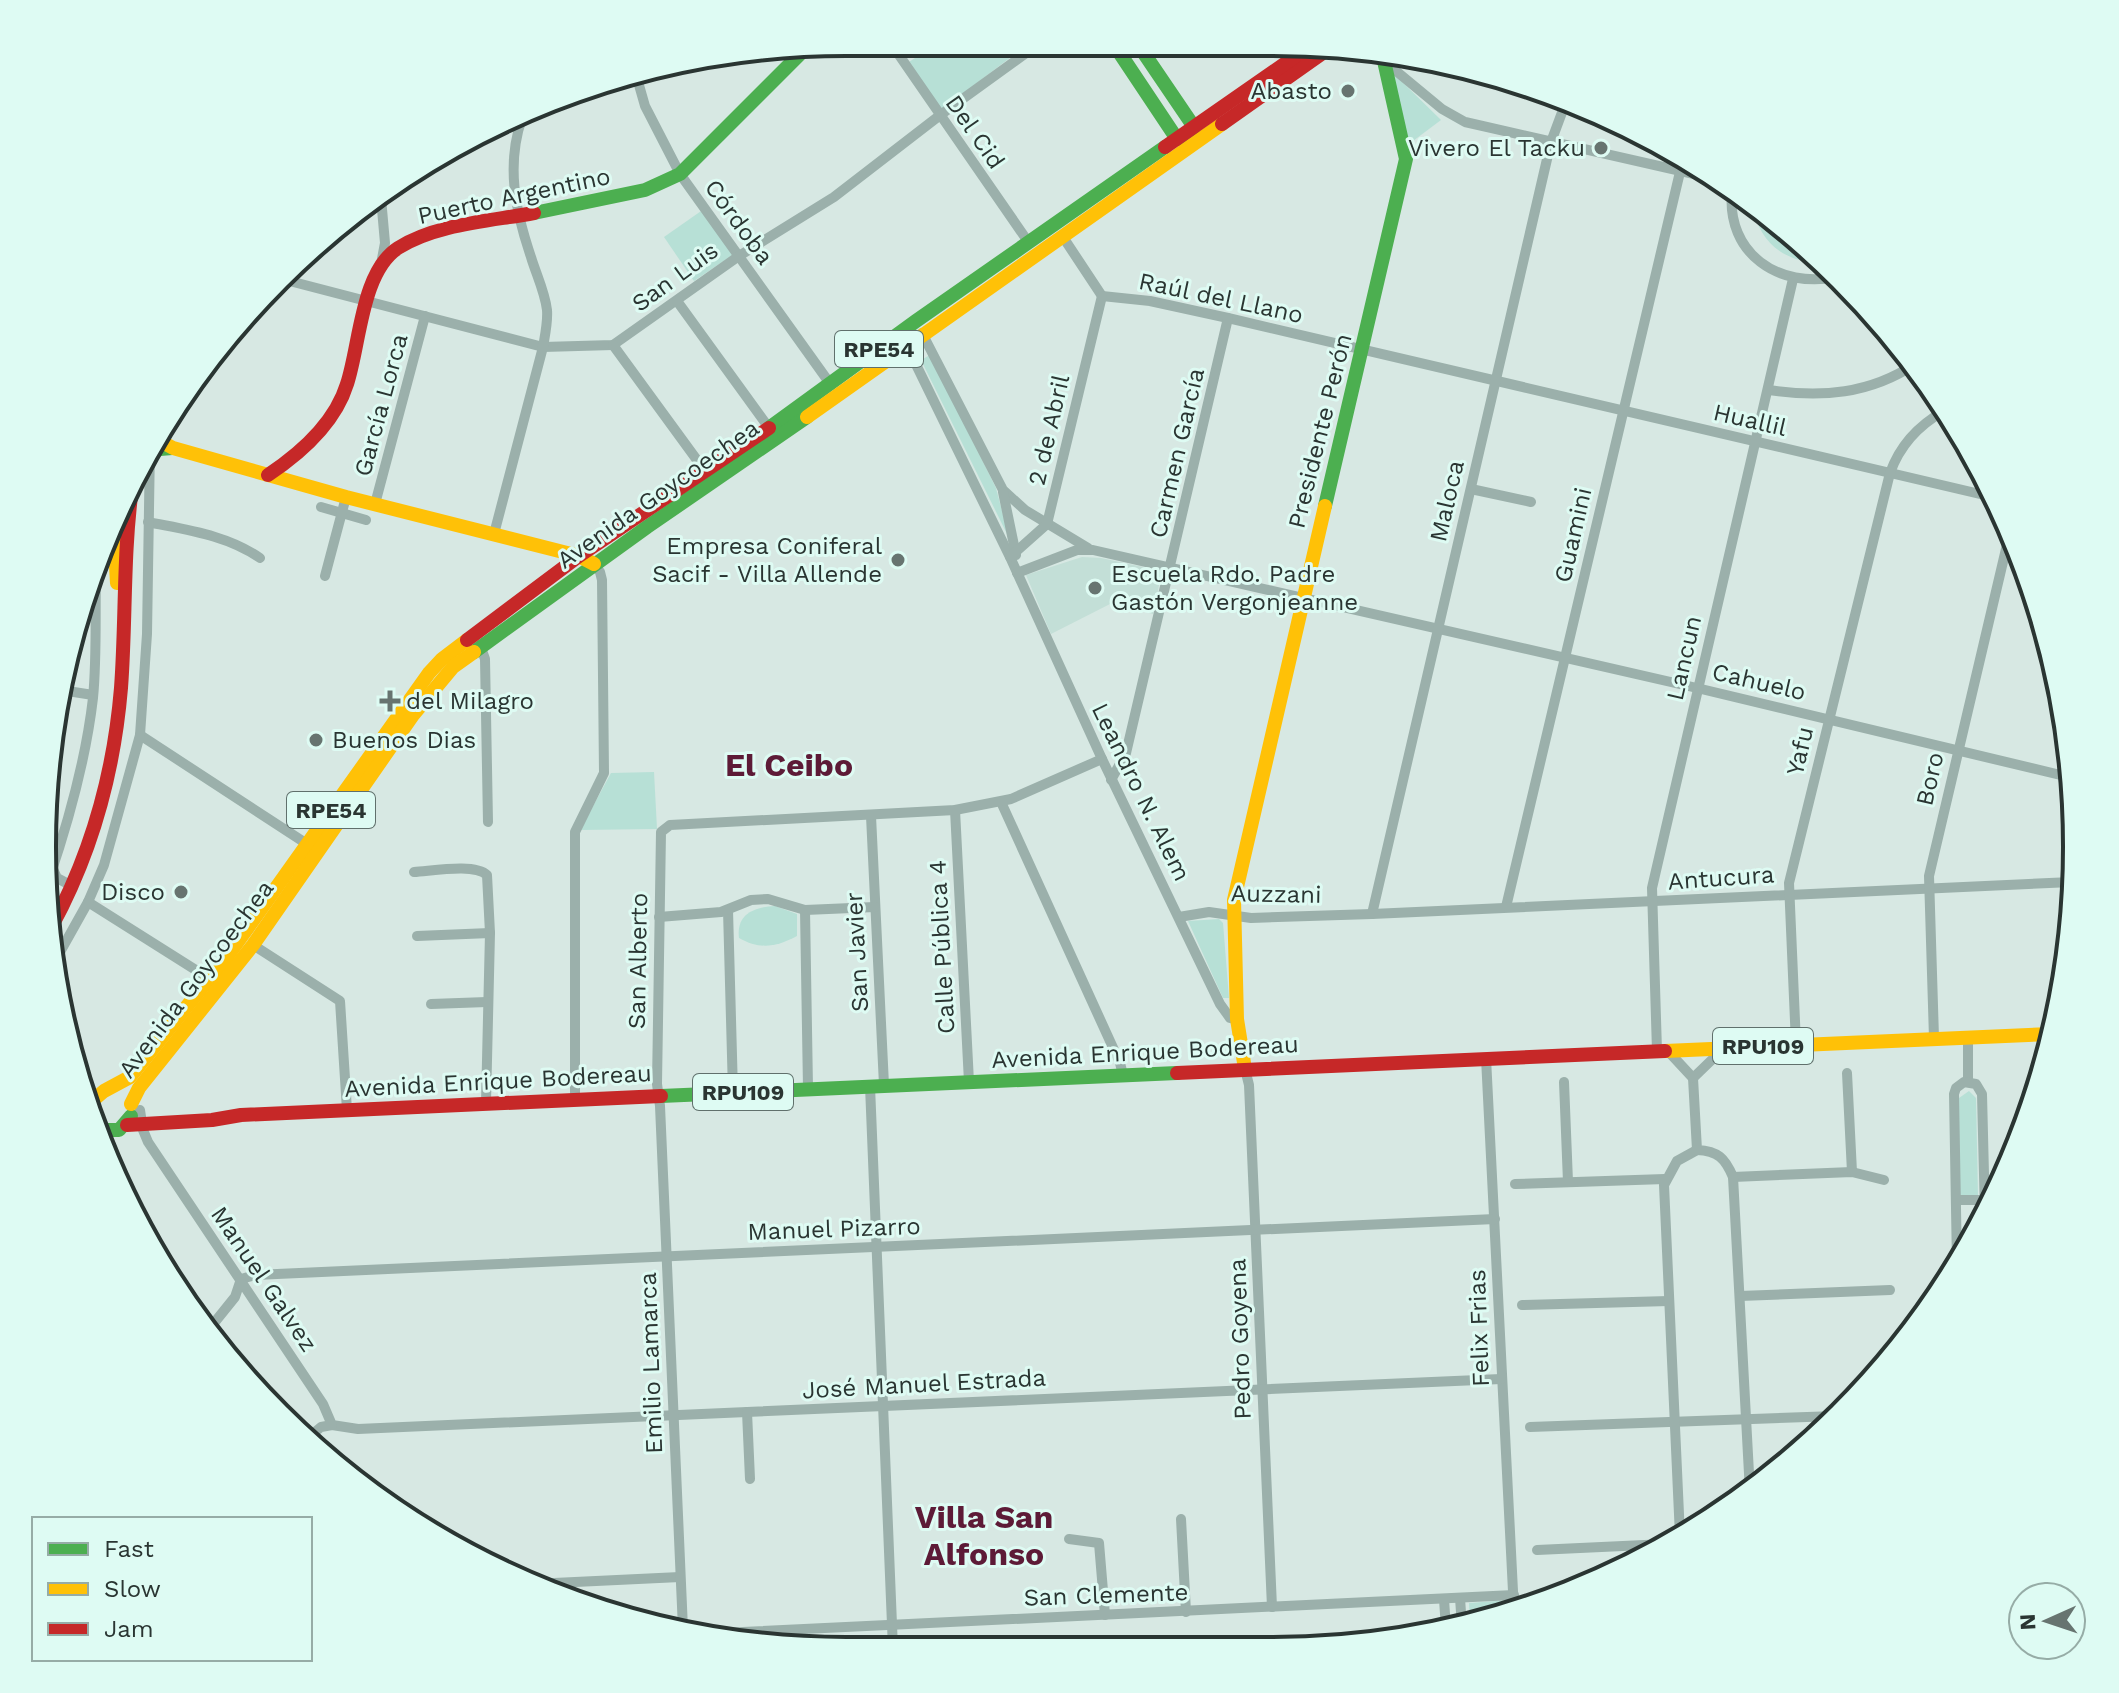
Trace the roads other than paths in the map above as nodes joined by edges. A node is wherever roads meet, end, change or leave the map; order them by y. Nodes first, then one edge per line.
1 (899, 56) edge
2 (1021, 56) edge
3 (1124, 56) edge
4 (1144, 56) edge
5 (1296, 57) edge
6 (796, 58) edge
7 (1018, 58) joint
8 (1314, 58) edge
9 (1383, 64) edge
10 (1391, 65) edge
11 (639, 84) edge
12 (1562, 111) edge
13 (939, 116) junction
14 (519, 128) edge
15 (1190, 138) junction
16 (1551, 142) junction
17 (1680, 172) junction
18 (1686, 173) edge
19 (680, 174) junction
20 (1732, 204) edge
21 (382, 207) edge
22 (519, 216) junction
23 (1063, 237) junction
24 (1029, 243) junction
25 (739, 256) junction
26 (380, 267) junction
27 (1793, 279) junction
28 (1822, 280) edge
29 (294, 282) edge
30 (1102, 296) junction
31 (677, 301) junction
32 (369, 302) junction
33 (425, 316) junction
34 (1228, 318) junction
35 (920, 328) junction
36 (613, 345) junction
37 (907, 346) junction
38 (543, 347) junction
39 (931, 350) junction
40 (1363, 350) junction
41 (1904, 370) edge
42 (1494, 381) junction
43 (831, 385) junction
44 (1769, 390) junction
45 (1622, 412) junction
46 (1936, 417) edge
47 (769, 428) junction
48 (1757, 442) junction
49 (165, 447) edge
50 (705, 471) junction
51 (1890, 473) junction
52 (150, 474) edge
53 (268, 475) junction
54 (1471, 489) junction
55 (1003, 490) junction
56 (1979, 494) edge
57 (346, 497) junction
58 (1531, 502) dead end
59 (375, 504) junction
60 (321, 507) dead end
61 (131, 513) edge
62 (342, 513) junction
63 (366, 520) dead end
64 (148, 522) junction
65 (1047, 524) junction
66 (494, 534) junction
67 (115, 547) edge
68 (1093, 550) junction
69 (2005, 551) edge
70 (1013, 554) junction
71 (579, 556) junction
72 (260, 558) dead end
73 (594, 564) junction
74 (1171, 568) junction
75 (1017, 573) junction
76 (325, 576) dead end
77 (1302, 598) junction
78 (95, 601) edge
79 (1437, 629) junction
80 (480, 645) junction
81 (1564, 658) junction
82 (121, 687) junction
83 (1697, 688) junction
84 (71, 692) edge
85 (93, 695) junction
86 (1828, 719) junction
87 (140, 735) junction
88 (1957, 751) junction
89 (1102, 759) junction
90 (2059, 775) edge
91 (1111, 780) junction
92 (1001, 802) junction
93 (955, 810) junction
94 (871, 816) junction
95 (488, 822) dead end
96 (307, 844) junction
97 (56, 856) edge
98 (414, 872) dead end
99 (57, 878) edge
100 (2062, 882) edge
101 (72, 886) junction
102 (1928, 888) junction
103 (1790, 894) junction
104 (88, 902) junction
105 (1651, 902) junction
106 (875, 907) junction
107 (1506, 907) junction
108 (728, 910) junction
109 (805, 910) junction
110 (59, 911) edge
111 (1372, 914) junction
112 (1232, 916) junction
113 (659, 917) junction
114 (1179, 917) junction
115 (490, 933) junction
116 (417, 936) dead end
117 (253, 945) junction
118 (63, 947) edge
119 (210, 979) junction
120 (487, 1002) junction
121 (431, 1004) dead end
122 (1238, 1020) junction
123 (2040, 1034) edge
124 (1968, 1037) junction
125 (1934, 1038) junction
126 (1796, 1044) junction
127 (1725, 1048) junction
128 (1662, 1050) junction
129 (1486, 1058) junction
130 (1245, 1069) junction
131 (1847, 1073) dead end
132 (1123, 1075) junction
133 (1693, 1078) junction
134 (969, 1082) junction
135 (1564, 1082) dead end
136 (1968, 1082) junction
137 (877, 1086) junction
138 (808, 1088) junction
139 (95, 1091) edge
140 (733, 1092) junction
141 (659, 1095) junction
142 (575, 1098) junction
143 (486, 1103) junction
144 (121, 1105) edge
145 (347, 1110) junction
146 (108, 1127) edge
147 (148, 1142) junction
148 (1697, 1150) junction
149 (1852, 1172) junction
150 (1733, 1177) junction
151 (1665, 1179) junction
152 (1884, 1180) dead end
153 (1568, 1182) junction
154 (1515, 1184) dead end
155 (1984, 1190) edge
156 (1956, 1200) junction
157 (1979, 1200) edge
158 (1495, 1219) junction
159 (1255, 1230) junction
160 (1957, 1243) edge
161 (877, 1248) junction
162 (667, 1257) junction
163 (241, 1279) junction
164 (1890, 1290) dead end
165 (1740, 1296) junction
166 (1669, 1301) junction
167 (1522, 1305) dead end
168 (215, 1322) edge
169 (1501, 1379) junction
170 (1262, 1389) junction
171 (883, 1406) junction
172 (747, 1412) junction
173 (673, 1416) junction
174 (1819, 1417) edge
175 (1746, 1419) junction
176 (1675, 1421) junction
177 (332, 1425) junction
178 (1530, 1427) dead end
179 (315, 1432) edge
180 (1749, 1477) edge
181 (750, 1479) dead end
182 (1181, 1519) dead end
183 (1679, 1524) edge
184 (1069, 1539) dead end
185 (1641, 1545) edge
186 (1537, 1550) dead end
187 (680, 1577) junction
188 (559, 1583) edge
189 (1514, 1595) junction
190 (1460, 1598) junction
191 (1444, 1599) junction
192 (1514, 1599) edge
193 (1272, 1607) junction
194 (1186, 1612) junction
195 (1461, 1614) edge
196 (1105, 1615) junction
197 (1445, 1618) edge
198 (682, 1620) edge
199 (892, 1624) junction
200 (755, 1631) edge
201 (893, 1637) edge

1 - 13 street, Del Cid
2 - 7 street, San Luis
3 - 15 main road
4 - 15 main road
5 - 15 main road, Avenida Goycoechea / RPE54
6 - 19 main road, Puerto Argentino
7 - 13 street, San Luis
8 - 15 main road, Avenida Goycoechea / RPE54
9 - 40 main road, Presidente Perón
10 - 16 street
11 - 19 street, Córdoba
12 - 16 street, Maloca
13 - 24 street, Del Cid
13 - 25 street, San Luis
14 - 22 street
15 - 23 main road, Avenida Goycoechea / RPE54
15 - 24 main road, Avenida Goycoechea / RPE54
16 - 17 street
16 - 42 street, Maloca
17 - 18 street
17 - 45 street, Guamini
19 - 22 main road, Puerto Argentino
19 - 25 street, Córdoba
20 - 27 street
21 - 26 street
22 - 26 main road, Puerto Argentino
22 - 38 street
23 - 30 street, Raúl del Llano
23 - 35 main road, Avenida Goycoechea / RPE54
24 - 35 main road, Avenida Goycoechea / RPE54
25 - 31 street, San Luis
25 - 43 street, Córdoba
26 - 32 main road
27 - 28 street
27 - 44 street, Lancun
29 - 32 street
30 - 34 street, Raúl del Llano
30 - 65 street, 2 de Abril
31 - 36 street, San Luis
31 - 47 street
32 - 33 street
32 - 53 main road
33 - 38 street
33 - 59 street, García Lorca
34 - 40 street, Raúl del Llano
34 - 74 street, Carmen García
35 - 37 main road, Avenida Goycoechea / RPE54
35 - 39 street, Leandro N. Alem
36 - 38 street
36 - 50 street
37 - 39 street
37 - 43 main road, Avenida Goycoechea / RPE54
37 - 70 street, Leandro N. Alem
37 - 73 main road, Avenida Goycoechea / RPE54
38 - 66 street
39 - 55 street, Leandro N. Alem
40 - 42 street, Raúl del Llano
40 - 77 main road, Presidente Perón
41 - 44 street
42 - 45 street, Huallil
42 - 54 street, Maloca
43 - 47 main road, Avenida Goycoechea / RPE54
44 - 48 street, Lancun
45 - 48 street, Huallil
45 - 81 street, Guamini
46 - 51 street, Yafu
47 - 50 main road, Avenida Goycoechea / RPE54
48 - 51 street, Huallil
48 - 83 street, Lancun
49 - 53 main road
50 - 71 main road, Avenida Goycoechea / RPE54
51 - 56 street, Huallil
51 - 86 street, Yafu
52 - 64 street
53 - 57 main road
54 - 58 street
54 - 79 street, Maloca
55 - 65 street, Leandro N. Alem
55 - 70 street, Leandro N. Alem
57 - 59 main road
57 - 62 street
59 - 66 main road
60 - 62 street
61 - 82 main road
62 - 63 street
62 - 76 street
64 - 72 street
64 - 87 street
65 - 68 street, Leandro N. Alem
65 - 70 street, 2 de Abril
66 - 71 main road
67 - 82 main road
68 - 74 street, Cahuelo
68 - 75 street
69 - 88 street, Boro
70 - 75 street, Leandro N. Alem
71 - 73 main road
71 - 96 main road, Avenida Goycoechea / RPE54
73 - 80 main road, Avenida Goycoechea / RPE54
73 - 142 street
74 - 77 street, Cahuelo
74 - 91 street, Carmen García
75 - 89 street, Leandro N. Alem
77 - 79 street, Cahuelo
77 - 112 main road, Presidente Perón
78 - 85 street
79 - 81 street, Cahuelo
79 - 111 street, Maloca
80 - 95 street
80 - 117 main road, Avenida Goycoechea / RPE54
81 - 83 street, Cahuelo
81 - 107 street, Guamini
82 - 101 main road
83 - 86 street, Cahuelo
83 - 105 street, Lancun
84 - 85 street
85 - 97 street
86 - 88 street, Cahuelo
86 - 103 street, Yafu
87 - 96 street
87 - 104 street
88 - 90 street, Cahuelo
88 - 102 street, Boro
89 - 91 street, Leandro N. Alem
89 - 92 street
91 - 114 street, Leandro N. Alem
92 - 93 street
92 - 132 street
93 - 94 street
93 - 134 street, Calle Pública 4
94 - 106 street, San Javier
94 - 113 street, San Alberto
96 - 119 main road, Avenida Goycoechea / RPE54
98 - 115 street
99 - 101 street
100 - 102 street, Antucura
101 - 110 main road
102 - 103 street, Antucura
102 - 125 street, Boro
103 - 105 street, Antucura
103 - 126 street, Yafu
104 - 118 street
104 - 119 street
105 - 107 street, Antucura
105 - 128 street, Lancun
106 - 109 street
106 - 137 street, San Javier
107 - 111 street, Antucura
108 - 109 street
108 - 113 street
108 - 140 street
109 - 138 street
111 - 112 street, Auzzani
112 - 114 street, Auzzani
112 - 122 main road, Presidente Perón
113 - 141 street, San Alberto
114 - 122 street, Leandro N. Alem
115 - 116 street
115 - 120 street
117 - 144 main road, Avenida Goycoechea / RPE54
117 - 145 street
119 - 144 main road, Avenida Goycoechea / RPE54
120 - 121 street
120 - 143 street
122 - 130 main road, Presidente Perón
123 - 124 main road, Avenida Enrique Bodereau / RPU109
124 - 125 main road, Avenida Enrique Bodereau / RPU109
124 - 136 street
125 - 126 main road, Avenida Enrique Bodereau / RPU109
126 - 127 main road, Avenida Enrique Bodereau / RPU109
127 - 128 main road, Avenida Enrique Bodereau / RPU109
127 - 133 street
128 - 129 main road, Avenida Enrique Bodereau / RPU109
128 - 133 street
129 - 130 main road, Avenida Enrique Bodereau / RPU109
129 - 158 street, Felix Frias
130 - 132 main road, Avenida Enrique Bodereau / RPU109
130 - 159 street, Pedro Goyena
131 - 149 street
132 - 134 main road, Avenida Enrique Bodereau / RPU109
133 - 148 street
134 - 137 main road, Avenida Enrique Bodereau / RPU109
135 - 153 street
136 - 155 street
136 - 156 street
137 - 138 main road, Avenida Enrique Bodereau / RPU109
137 - 161 street, San Javier
138 - 140 main road, Avenida Enrique Bodereau / RPU109
139 - 144 main road, Avenida Enrique Bodereau
140 - 141 main road, Avenida Enrique Bodereau / RPU109
141 - 142 main road, Avenida Enrique Bodereau / RPU109
141 - 162 street, Emilio Lamarca
142 - 143 main road, Avenida Enrique Bodereau / RPU109
143 - 145 main road, Avenida Enrique Bodereau / RPU109
144 - 145 main road, Avenida Enrique Bodereau / RPU109
144 - 146 main road, RPE54
144 - 147 street, Manuel Galvez
144 - 147 street, Manuel Galvez
147 - 163 street, Manuel Galvez
148 - 150 street
148 - 151 street
149 - 150 street
149 - 152 street
150 - 165 street
151 - 153 street
151 - 166 street
153 - 154 street
156 - 157 street
156 - 160 street
158 - 159 street, Manuel Pizarro
158 - 169 street, Felix Frias
159 - 161 street, Manuel Pizarro
159 - 170 street, Pedro Goyena
161 - 162 street, Manuel Pizarro
161 - 171 street, San Javier
162 - 163 street, Manuel Pizarro
162 - 173 street, Emilio Lamarca
163 - 168 street
163 - 177 street, Manuel Galvez
164 - 165 street
165 - 175 street
166 - 167 street
166 - 176 street
169 - 170 street, José Manuel Estrada
169 - 189 street, Felix Frias
170 - 171 street, José Manuel Estrada
170 - 193 street, Pedro Goyena
171 - 172 street, José Manuel Estrada
171 - 199 street, San Javier
172 - 173 street, José Manuel Estrada
172 - 181 street
173 - 177 street, José Manuel Estrada
173 - 187 street, Emilio Lamarca
174 - 175 street
175 - 176 street
175 - 180 street
176 - 178 street
176 - 183 street
177 - 179 street
182 - 194 street
184 - 196 street
185 - 186 street
187 - 188 street
187 - 198 street, Emilio Lamarca
189 - 190 street, San Clemente
189 - 192 street, Felix Frias
190 - 191 street, San Clemente
190 - 195 street
191 - 193 street, San Clemente
191 - 197 street
193 - 194 street, San Clemente
194 - 196 street, San Clemente
196 - 199 street, San Clemente
199 - 200 street, San Clemente
199 - 201 street, San Javier

